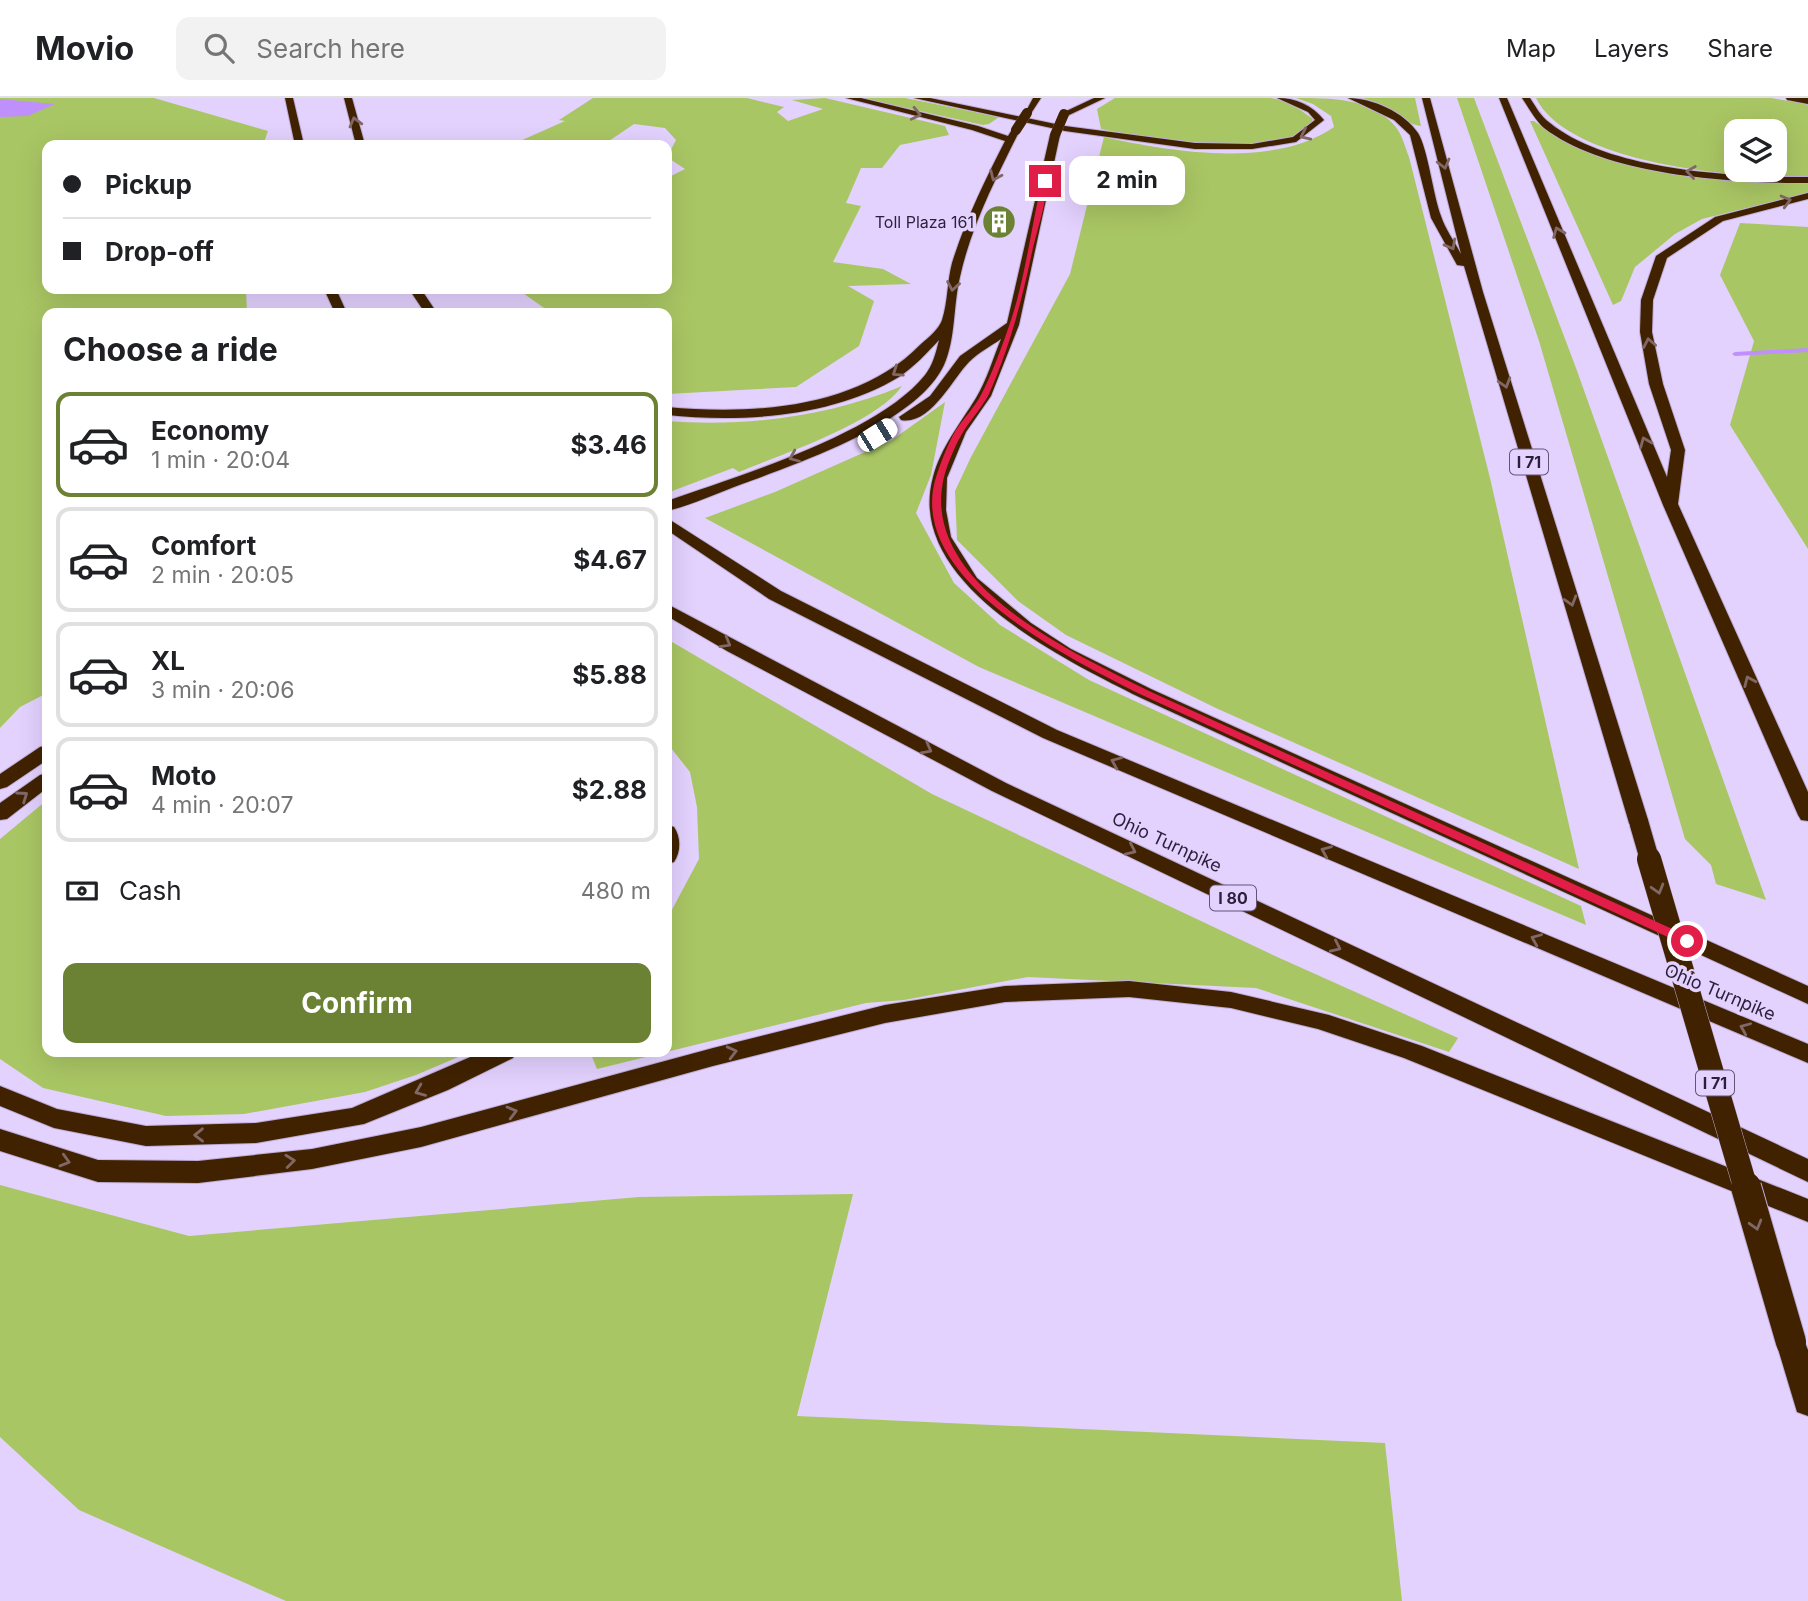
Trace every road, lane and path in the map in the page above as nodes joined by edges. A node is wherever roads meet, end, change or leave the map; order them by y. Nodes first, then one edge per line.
1 (289, 98) edge
2 (348, 98) edge
3 (850, 98) edge
4 (918, 98) edge
5 (1079, 98) edge
6 (1101, 98) edge
7 (1281, 98) edge
8 (1352, 98) edge
9 (1426, 98) edge
10 (1503, 98) edge
11 (1526, 98) edge
12 (1790, 98) edge
13 (1037, 100) edge
14 (1808, 101) edge
15 (1064, 110) junction
16 (1013, 135) junction
17 (299, 140) edge
18 (360, 140) edge
19 (1808, 180) edge
20 (1808, 197) edge
21 (1477, 292) junction
22 (418, 295) edge
23 (435, 308) edge
24 (946, 325) junction
25 (1013, 325) junction
26 (672, 411) edge
27 (672, 504) edge
28 (1671, 505) junction
29 (672, 519) edge
30 (672, 524) edge
31 (672, 611) edge
32 (42, 754) edge
33 (42, 782) edge
34 (0, 783) edge
35 (0, 814) edge
36 (1808, 815) edge
37 (1808, 996) edge
38 (1808, 1054) edge
39 (494, 1057) edge
40 (0, 1096) edge
41 (0, 1139) edge
42 (1808, 1171) edge
43 (1808, 1211) edge
44 (1808, 1402) edge

1 - 17 highway
18 -> 2 highway
3 -> 16 highway
7 -> 4 highway
5 - 15 highway
6 - 15 highway
8 -> 21 highway
9 -> 21 highway, I 71
28 -> 10 highway
19 -> 11 highway
12 - 14 highway
13 - 16 highway, bridge
15 - 25 highway, bridge
16 -> 24 highway
28 -> 20 highway
21 -> 44 highway, I 71, bridge
22 - 23 highway
24 -> 26 highway
24 -> 27 highway
25 - 29 highway
25 - 37 highway
36 -> 28 highway
38 -> 30 highway, Ohio Turnpike
31 -> 42 highway, Ohio Turnpike / I 80
32 - 34 highway
35 -> 33 highway
39 -> 40 highway
41 -> 43 highway

